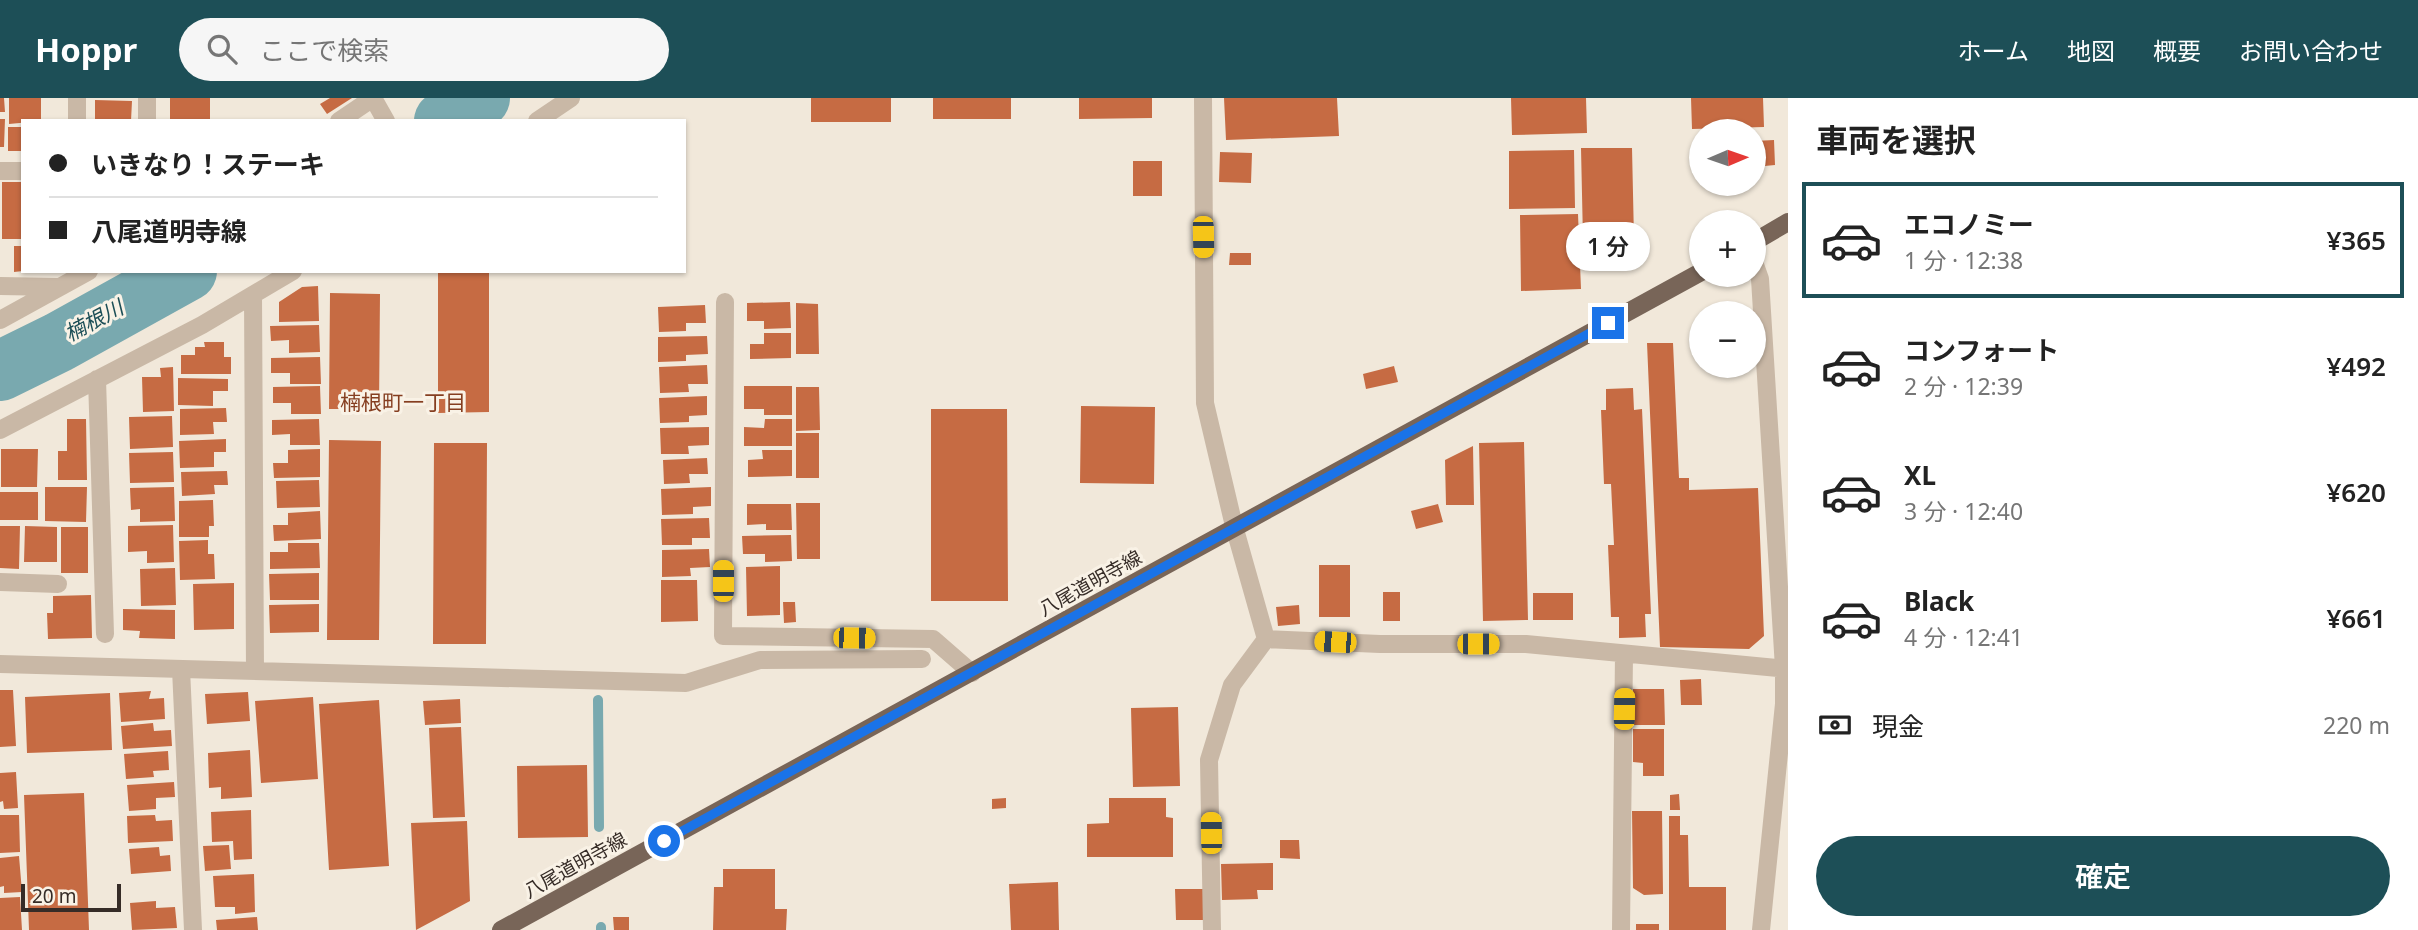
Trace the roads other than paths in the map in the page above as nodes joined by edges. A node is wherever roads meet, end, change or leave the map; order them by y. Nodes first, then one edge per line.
1 (77, 98) edge
2 (147, 98) edge
3 (373, 98) edge
4 (571, 98) edge
5 (1202, 98) edge
6 (77, 119) edge
7 (147, 119) edge
8 (342, 119) edge
9 (385, 119) edge
10 (540, 119) edge
11 (0, 171) edge
12 (21, 171) edge
13 (1788, 222) edge
14 (1766, 235) edge
15 (86, 273) edge
16 (290, 273) edge
17 (1689, 279) edge
18 (0, 286) edge
19 (61, 287) junction
20 (1761, 287) edge
21 (253, 295) junction
22 (725, 302) dead end
23 (0, 320) edge
24 (97, 379) junction
25 (0, 430) edge
26 (1234, 526) junction
27 (0, 583) edge
28 (58, 584) dead end
29 (105, 634) dead end
30 (1266, 639) junction
31 (1624, 654) junction
32 (922, 659) dead end
33 (0, 664) edge
34 (181, 669) junction
35 (1786, 669) edge
36 (255, 671) junction
37 (972, 673) junction
38 (193, 930) edge
39 (500, 930) edge
40 (1212, 930) edge
41 (1621, 930) edge
42 (1761, 930) edge

1 - 6 street
2 - 7 street
3 - 8 street
3 - 9 street
4 - 10 street
5 - 26 street
11 - 12 street
13 - 14 main road
15 - 19 street
16 - 21 street
17 - 26 main road, 八尾道明寺線
18 - 19 street
19 - 23 street
20 - 35 street
21 - 24 street
21 - 36 street
22 - 37 street
24 - 25 street
24 - 29 street
26 - 30 street
26 - 37 main road, 八尾道明寺線
27 - 28 street
30 - 31 street
30 - 40 street
31 - 35 street
31 - 41 street
32 - 36 street
33 - 34 street
34 - 36 street
34 - 38 street
35 - 42 street
37 - 39 main road, 八尾道明寺線

